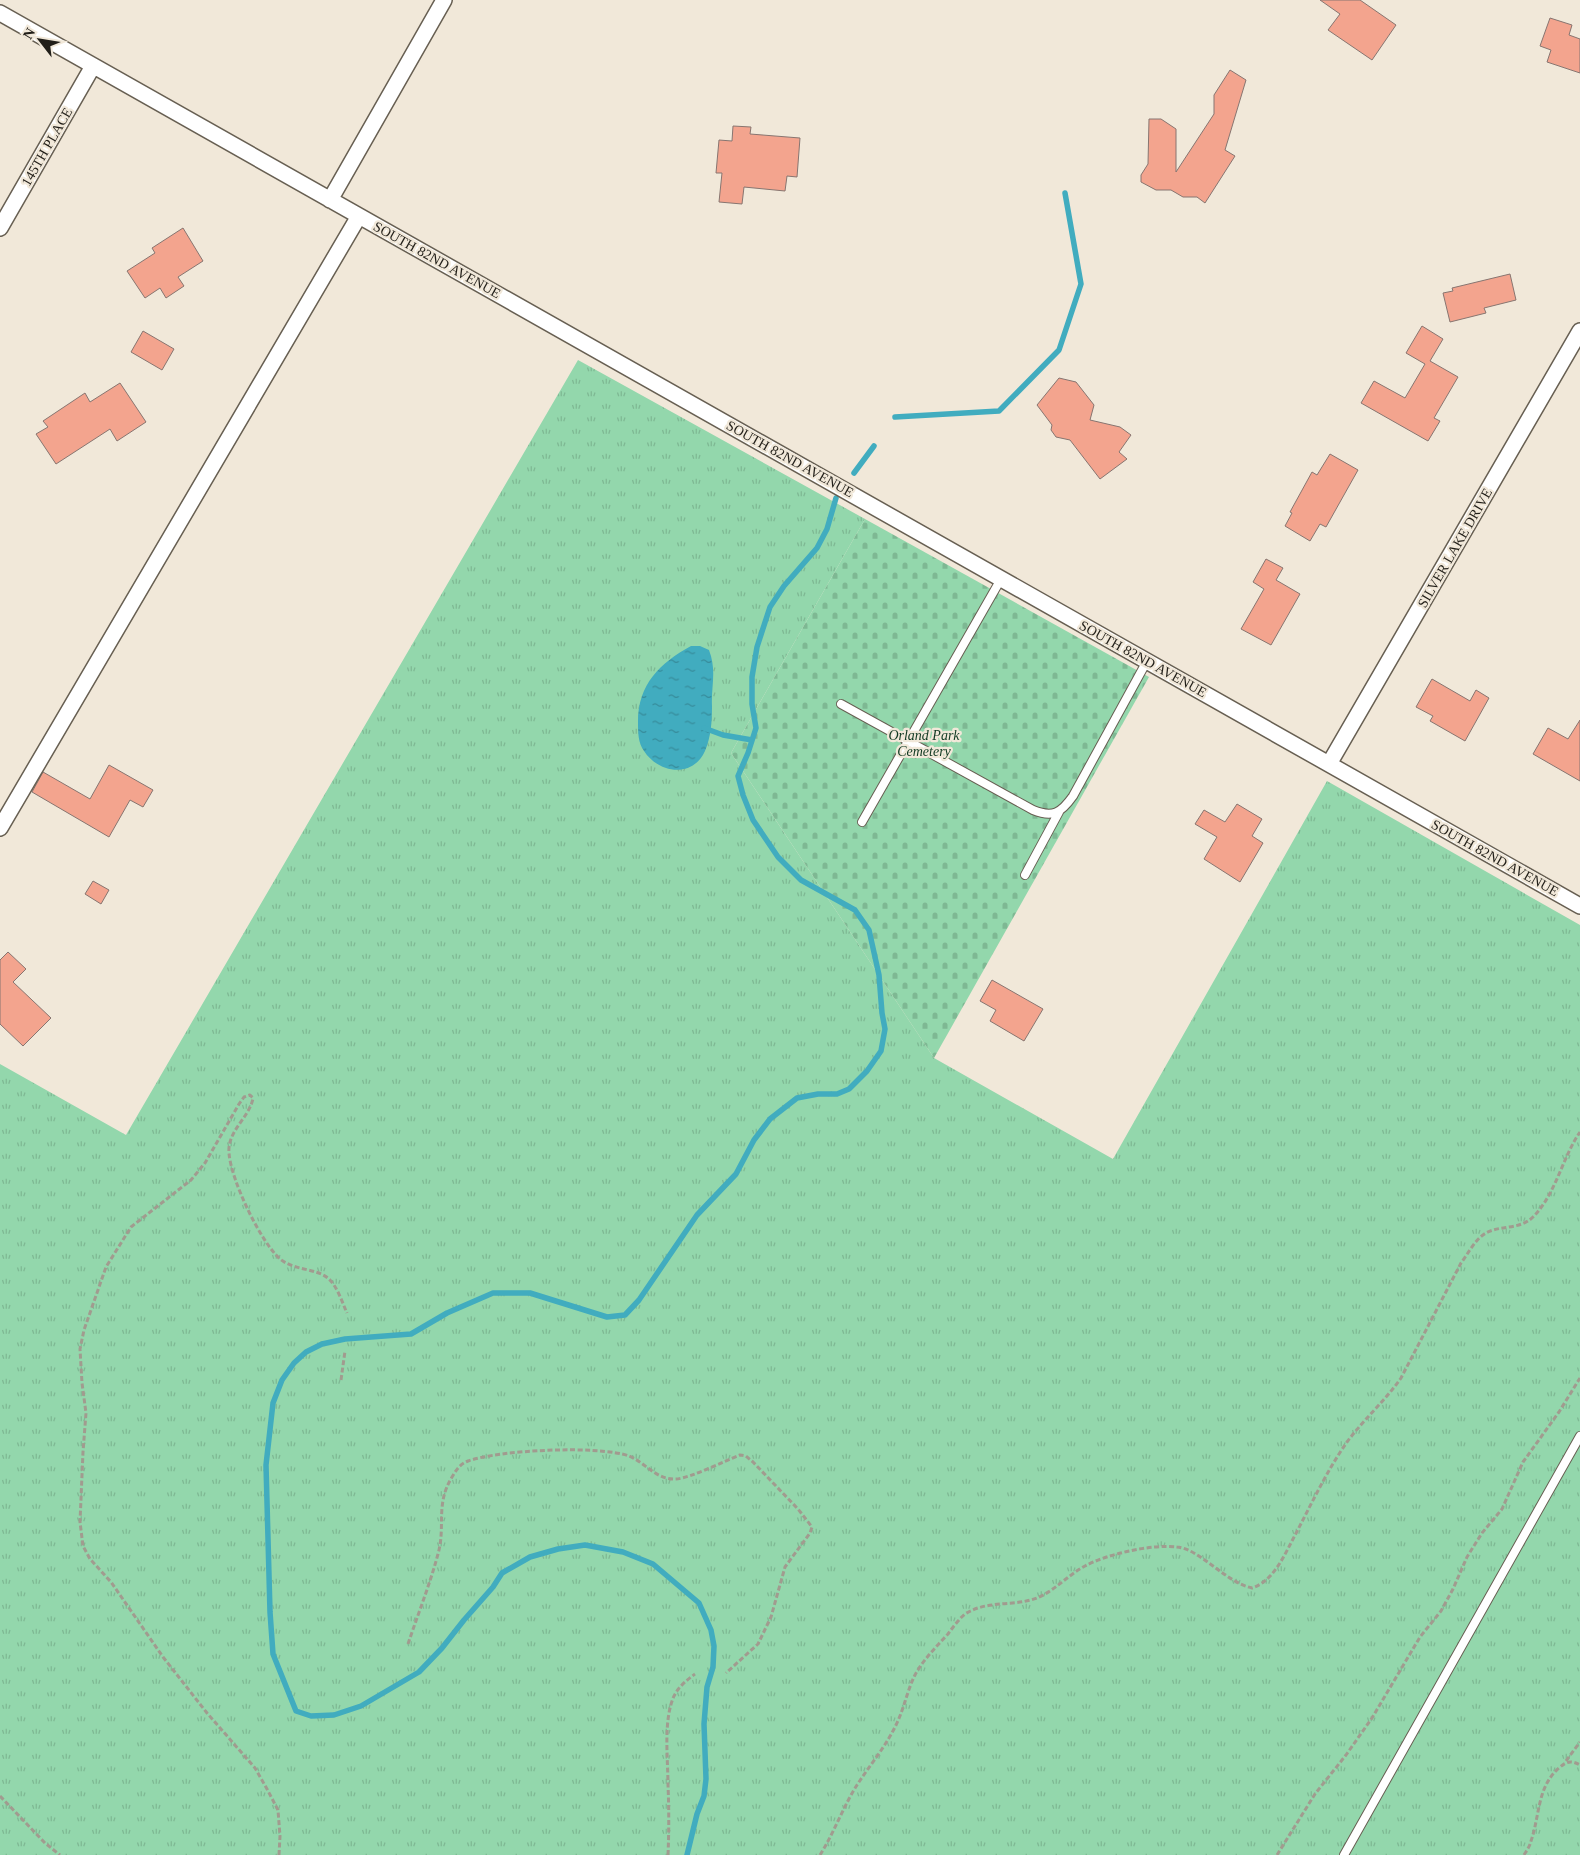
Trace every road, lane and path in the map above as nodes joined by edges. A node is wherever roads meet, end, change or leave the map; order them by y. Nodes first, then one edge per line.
1 (444, 0) edge
2 (0, 13) edge
3 (93, 66) junction
4 (330, 200) junction
5 (359, 216) junction
6 (0, 228) edge
7 (1580, 331) edge
8 (1001, 579) junction
9 (1147, 661) junction
10 (841, 704) dead end
11 (908, 741) junction
12 (1329, 764) junction
13 (1059, 812) junction
14 (862, 822) dead end
15 (0, 828) edge
16 (1025, 875) dead end
17 (1580, 906) edge
18 (1580, 1132) edge
19 (347, 1313) dead end
20 (345, 1351) dead end
21 (1580, 1378) edge
22 (341, 1380) dead end
23 (1580, 1436) edge
24 (408, 1644) dead end
25 (726, 1673) dead end
26 (695, 1674) dead end
27 (1580, 1742) edge
28 (1566, 1762) junction
29 (1580, 1765) edge
30 (0, 1796) edge
31 (60, 1855) edge
32 (279, 1855) edge
33 (668, 1855) edge
34 (820, 1855) edge
35 (1277, 1855) edge
36 (1344, 1855) edge
37 (1524, 1855) edge

1 - 4 street
2 - 3 street, SOUTH 82ND AVENUE
3 - 4 street, SOUTH 82ND AVENUE
3 - 6 street, 145TH PLACE
4 - 5 street, SOUTH 82ND AVENUE
5 - 8 street, SOUTH 82ND AVENUE
5 - 15 street
7 - 12 street, SILVER LAKE DRIVE
8 - 9 street, SOUTH 82ND AVENUE
8 - 11 lane
9 - 12 street, SOUTH 82ND AVENUE
9 - 13 lane
10 - 11 lane
11 - 13 lane
11 - 14 lane
12 - 17 street, SOUTH 82ND AVENUE
13 - 16 lane
18 - 34 path
19 - 32 path
20 - 22 path
21 - 35 path
23 - 36 lane
24 - 25 path
26 - 33 path
27 - 28 path
28 - 29 path
28 - 37 path
30 - 31 path

